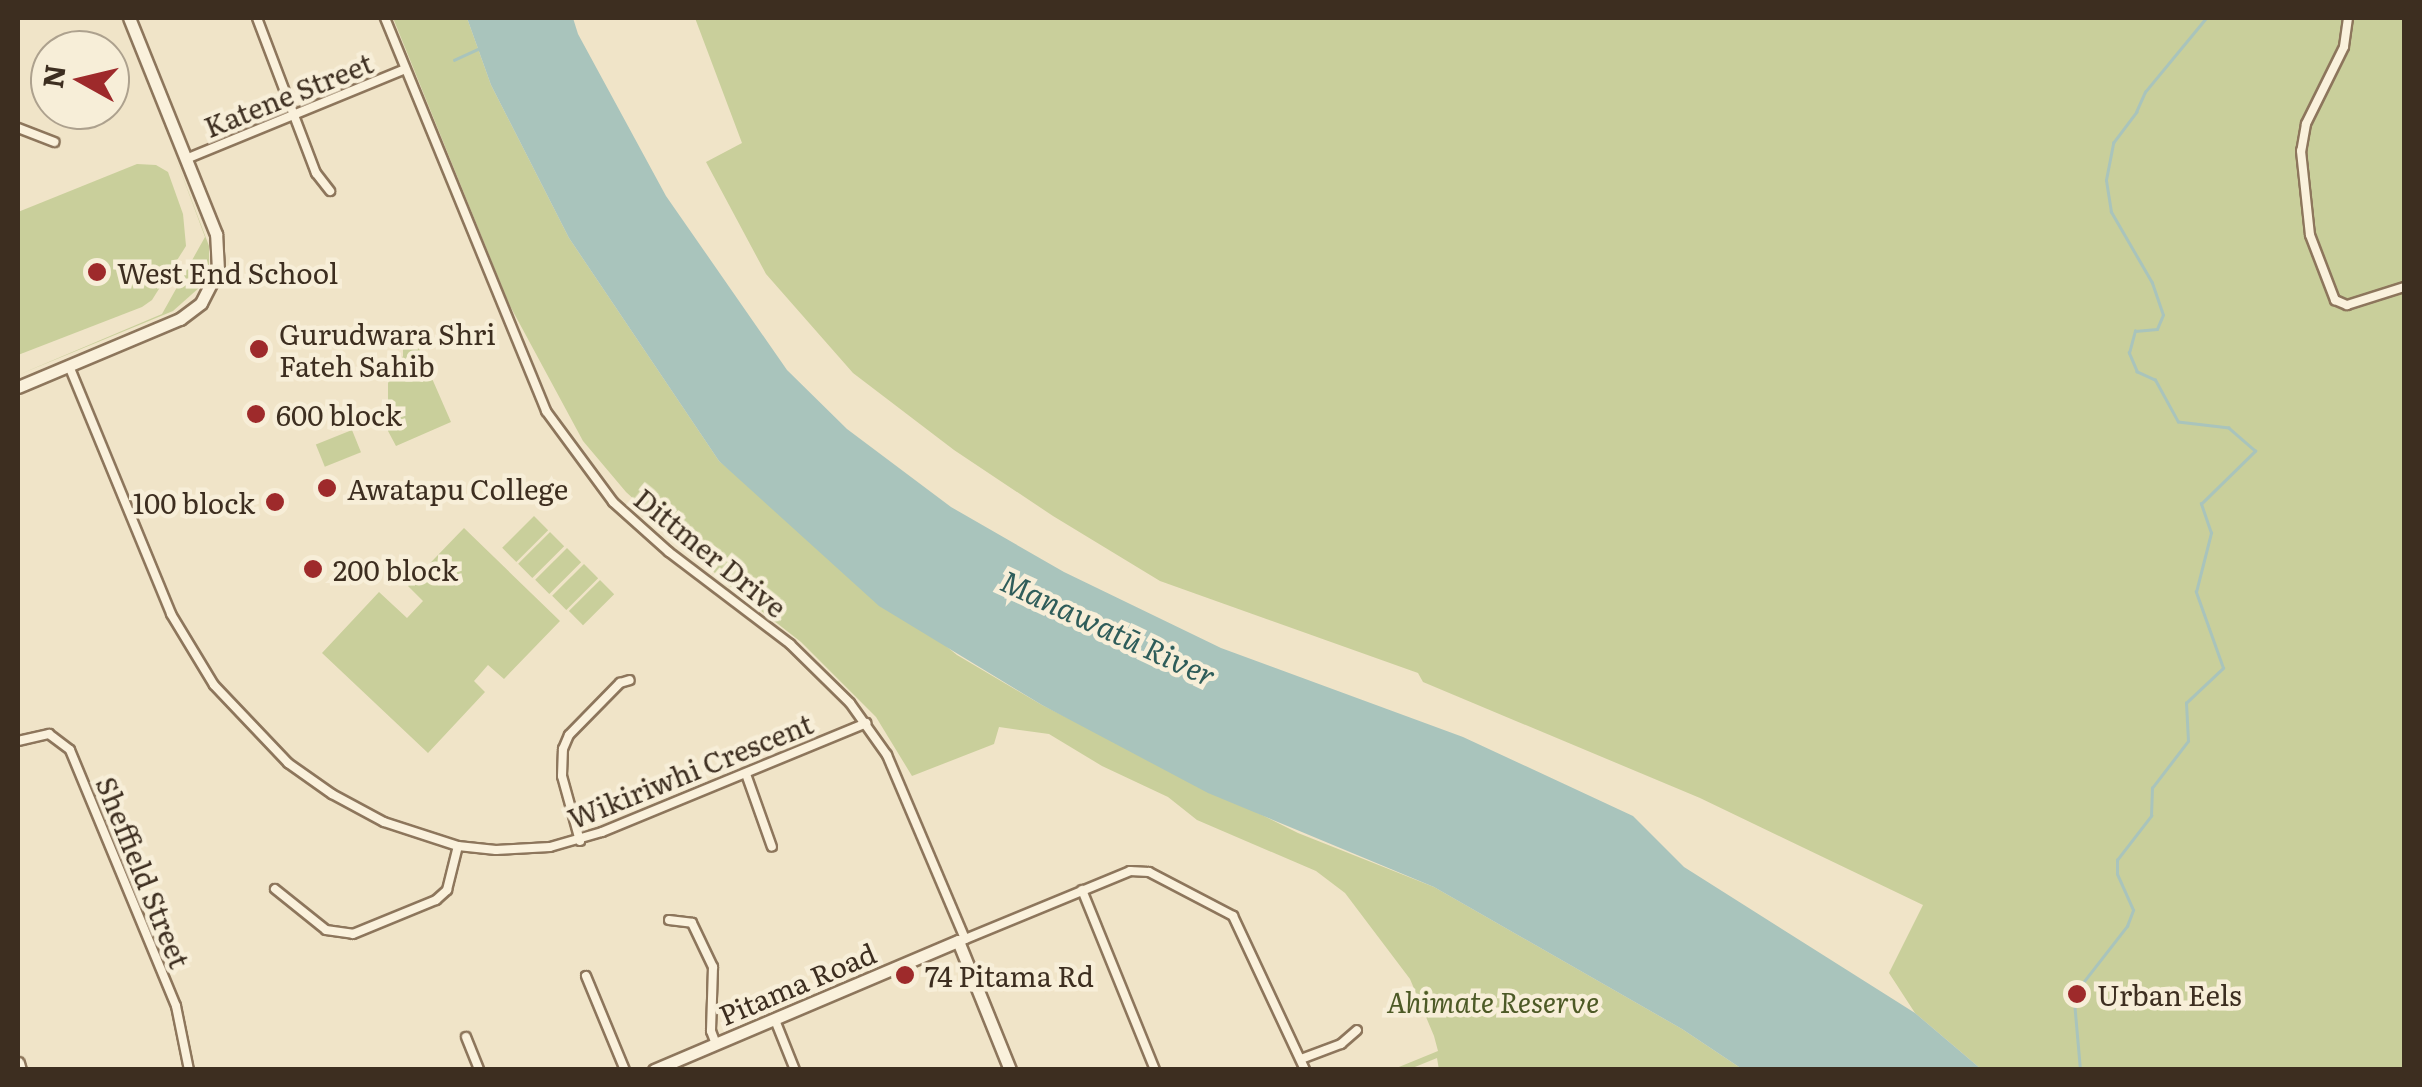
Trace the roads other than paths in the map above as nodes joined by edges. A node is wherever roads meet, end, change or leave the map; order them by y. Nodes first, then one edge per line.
1 (128, 18) edge
2 (257, 18) edge
3 (385, 18) edge
4 (2348, 18) edge
5 (405, 69) junction
6 (295, 115) junction
7 (18, 128) edge
8 (54, 142) dead end
9 (186, 159) junction
10 (330, 191) dead end
11 (2404, 286) edge
12 (70, 366) junction
13 (18, 387) edge
14 (630, 680) dead end
15 (866, 722) junction
16 (18, 742) edge
17 (746, 774) junction
18 (580, 841) junction
19 (458, 846) junction
20 (772, 847) dead end
21 (275, 888) dead end
22 (1082, 890) junction
23 (669, 920) dead end
24 (962, 940) junction
25 (586, 976) dead end
26 (775, 1020) junction
27 (1357, 1030) dead end
28 (466, 1037) dead end
29 (716, 1044) junction
30 (1301, 1060) junction
31 (672, 1066) edge
32 (189, 1070) edge
33 (479, 1070) edge
34 (626, 1070) edge
35 (654, 1070) edge
36 (796, 1070) edge
37 (1010, 1070) edge
38 (1154, 1070) edge
39 (1305, 1070) edge

1 - 9 main road
2 - 6 street
3 - 5 street, Dittmer Drive
4 - 11 street
5 - 6 street, Katene Street
5 - 15 street, Dittmer Drive
6 - 9 street, Katene Street
6 - 10 street
7 - 8 street
9 - 12 main road
12 - 13 main road
12 - 19 street, Wikiriwhi Crescent
14 - 18 street
15 - 17 street, Wikiriwhi Crescent
15 - 24 street, Dittmer Drive
16 - 32 street, Sheffield Street
17 - 18 street, Wikiriwhi Crescent
17 - 20 street
18 - 19 street, Wikiriwhi Crescent
19 - 21 street
22 - 24 street
22 - 30 street
22 - 38 street
23 - 29 street
24 - 26 main road, Pitama Road
24 - 37 main road
25 - 34 street
26 - 29 main road, Pitama Road
26 - 36 street
27 - 30 street
28 - 33 street
29 - 31 main road, Pitama Road
30 - 39 street
31 - 35 main road, Pitama Road

